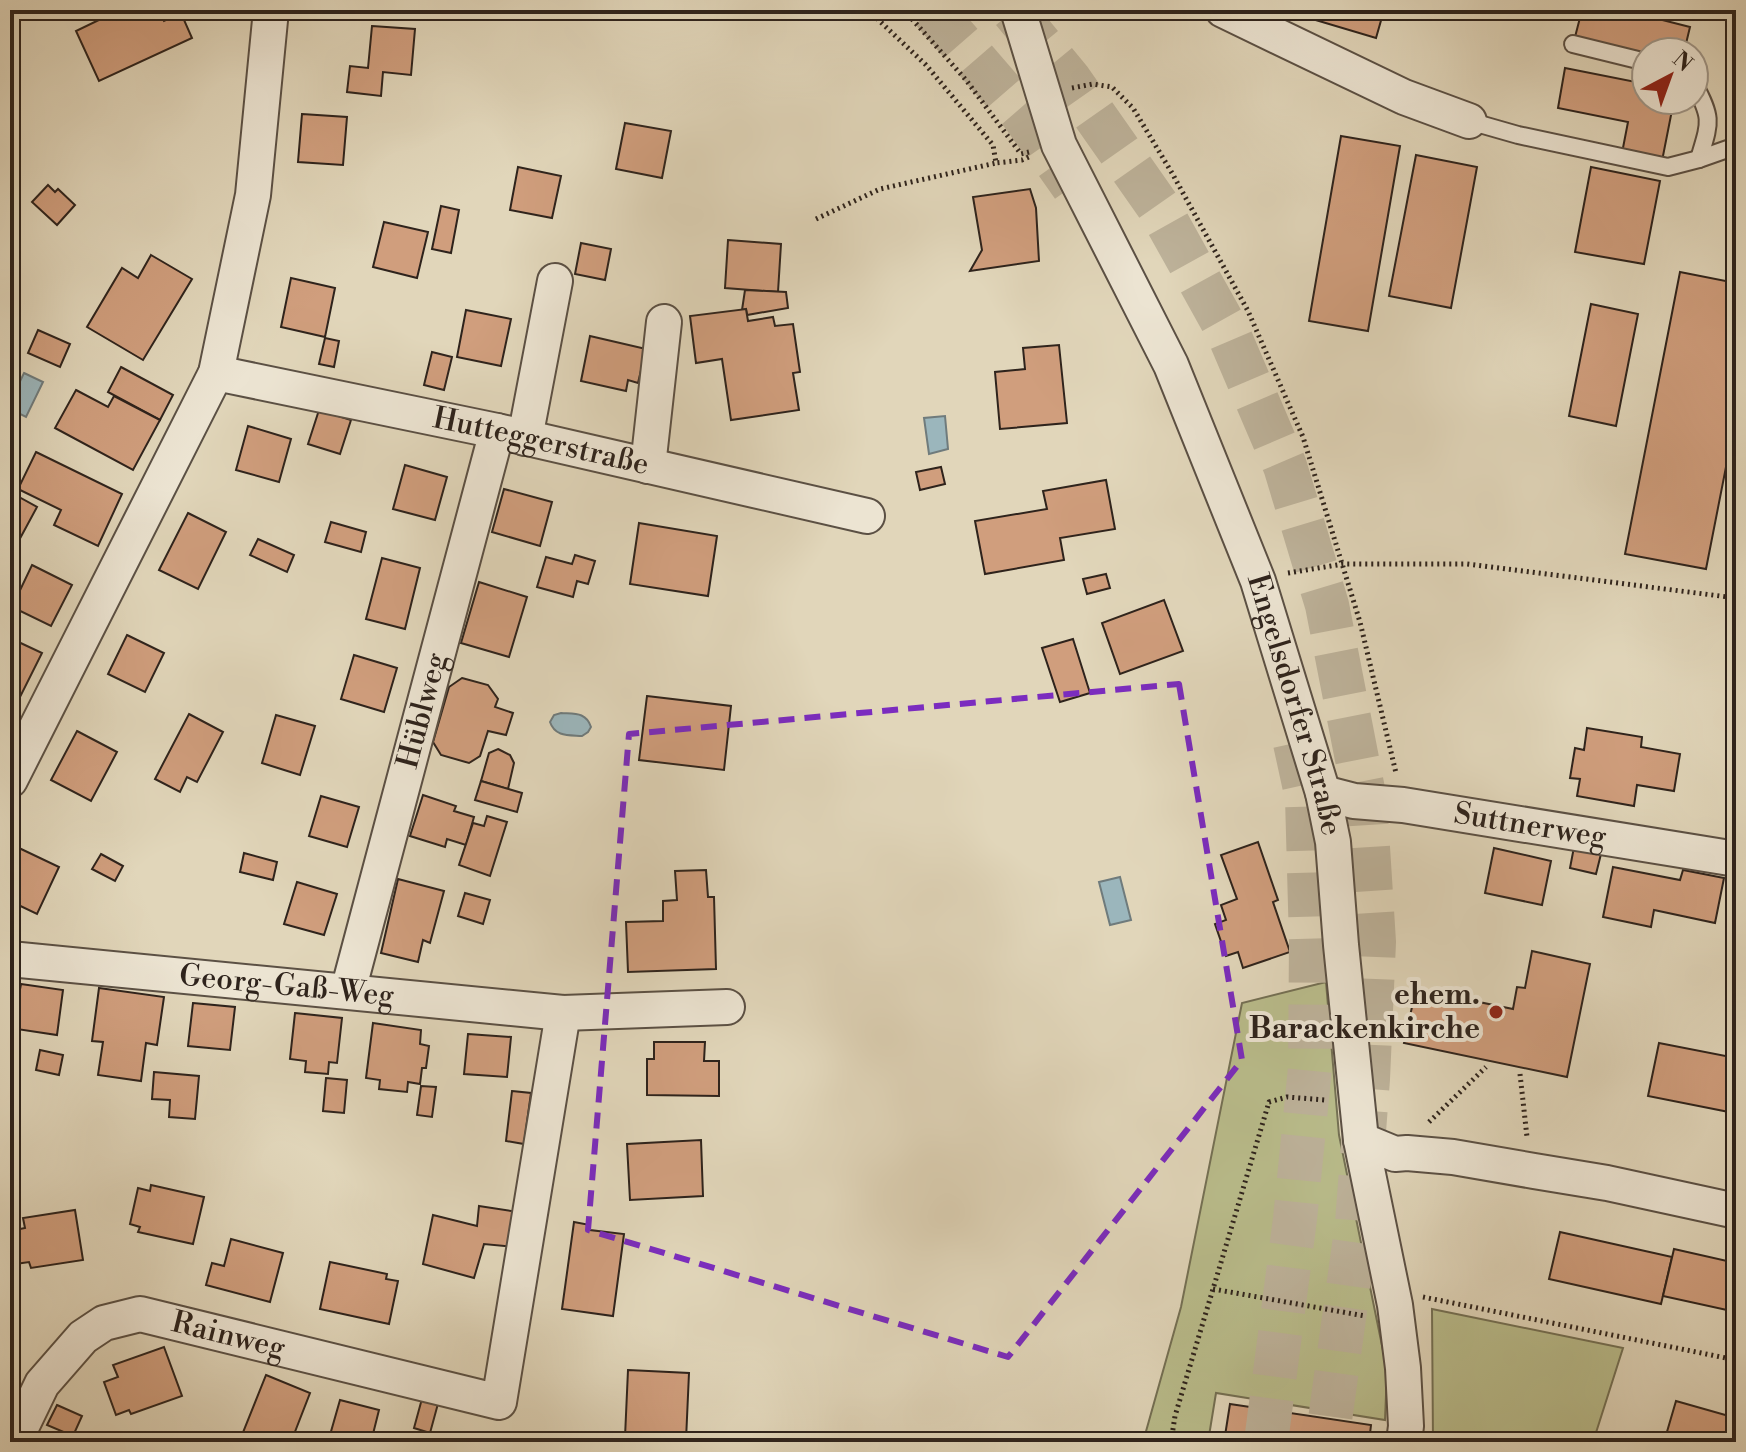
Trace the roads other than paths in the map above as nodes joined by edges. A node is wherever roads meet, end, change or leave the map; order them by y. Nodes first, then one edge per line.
1 (271, 10) edge
2 (1018, 10) edge
3 (1223, 10) edge
4 (1573, 44) dead end
5 (1630, 58) edge
6 (1707, 116) edge
7 (1469, 121) joint
8 (1736, 146) edge
9 (1699, 159) junction
10 (555, 281) dead end
11 (664, 322) dead end
12 (216, 373) junction
13 (511, 435) junction
14 (648, 466) junction
15 (867, 516) dead end
16 (10, 780) edge
17 (1323, 793) junction
18 (1736, 859) edge
19 (10, 959) edge
20 (348, 991) junction
21 (727, 1007) dead end
22 (563, 1013) junction
23 (1361, 1140) junction
24 (1736, 1211) edge
25 (14, 1442) edge
26 (1404, 1442) edge

1 - 12 street
2 - 17 street, Engelsdorfer Straße
3 - 7 street
4 - 5 lane
6 - 9 lane
7 - 9 lane
8 - 9 lane
10 - 13 street, Hüblweg
11 - 14 street
12 - 13 street, Hutteggerstraße
12 - 16 street
13 - 14 street, Hutteggerstraße
13 - 20 street, Hüblweg
14 - 15 street, Hutteggerstraße
17 - 18 street, Suttnerweg
17 - 23 street, Engelsdorfer Straße
19 - 20 street, Georg-Gaß-Weg
20 - 22 street, Georg-Gaß-Weg
21 - 22 street, Georg-Gaß-Weg
22 - 25 street, Rainweg
23 - 24 street
23 - 26 street, Engelsdorfer Straße

